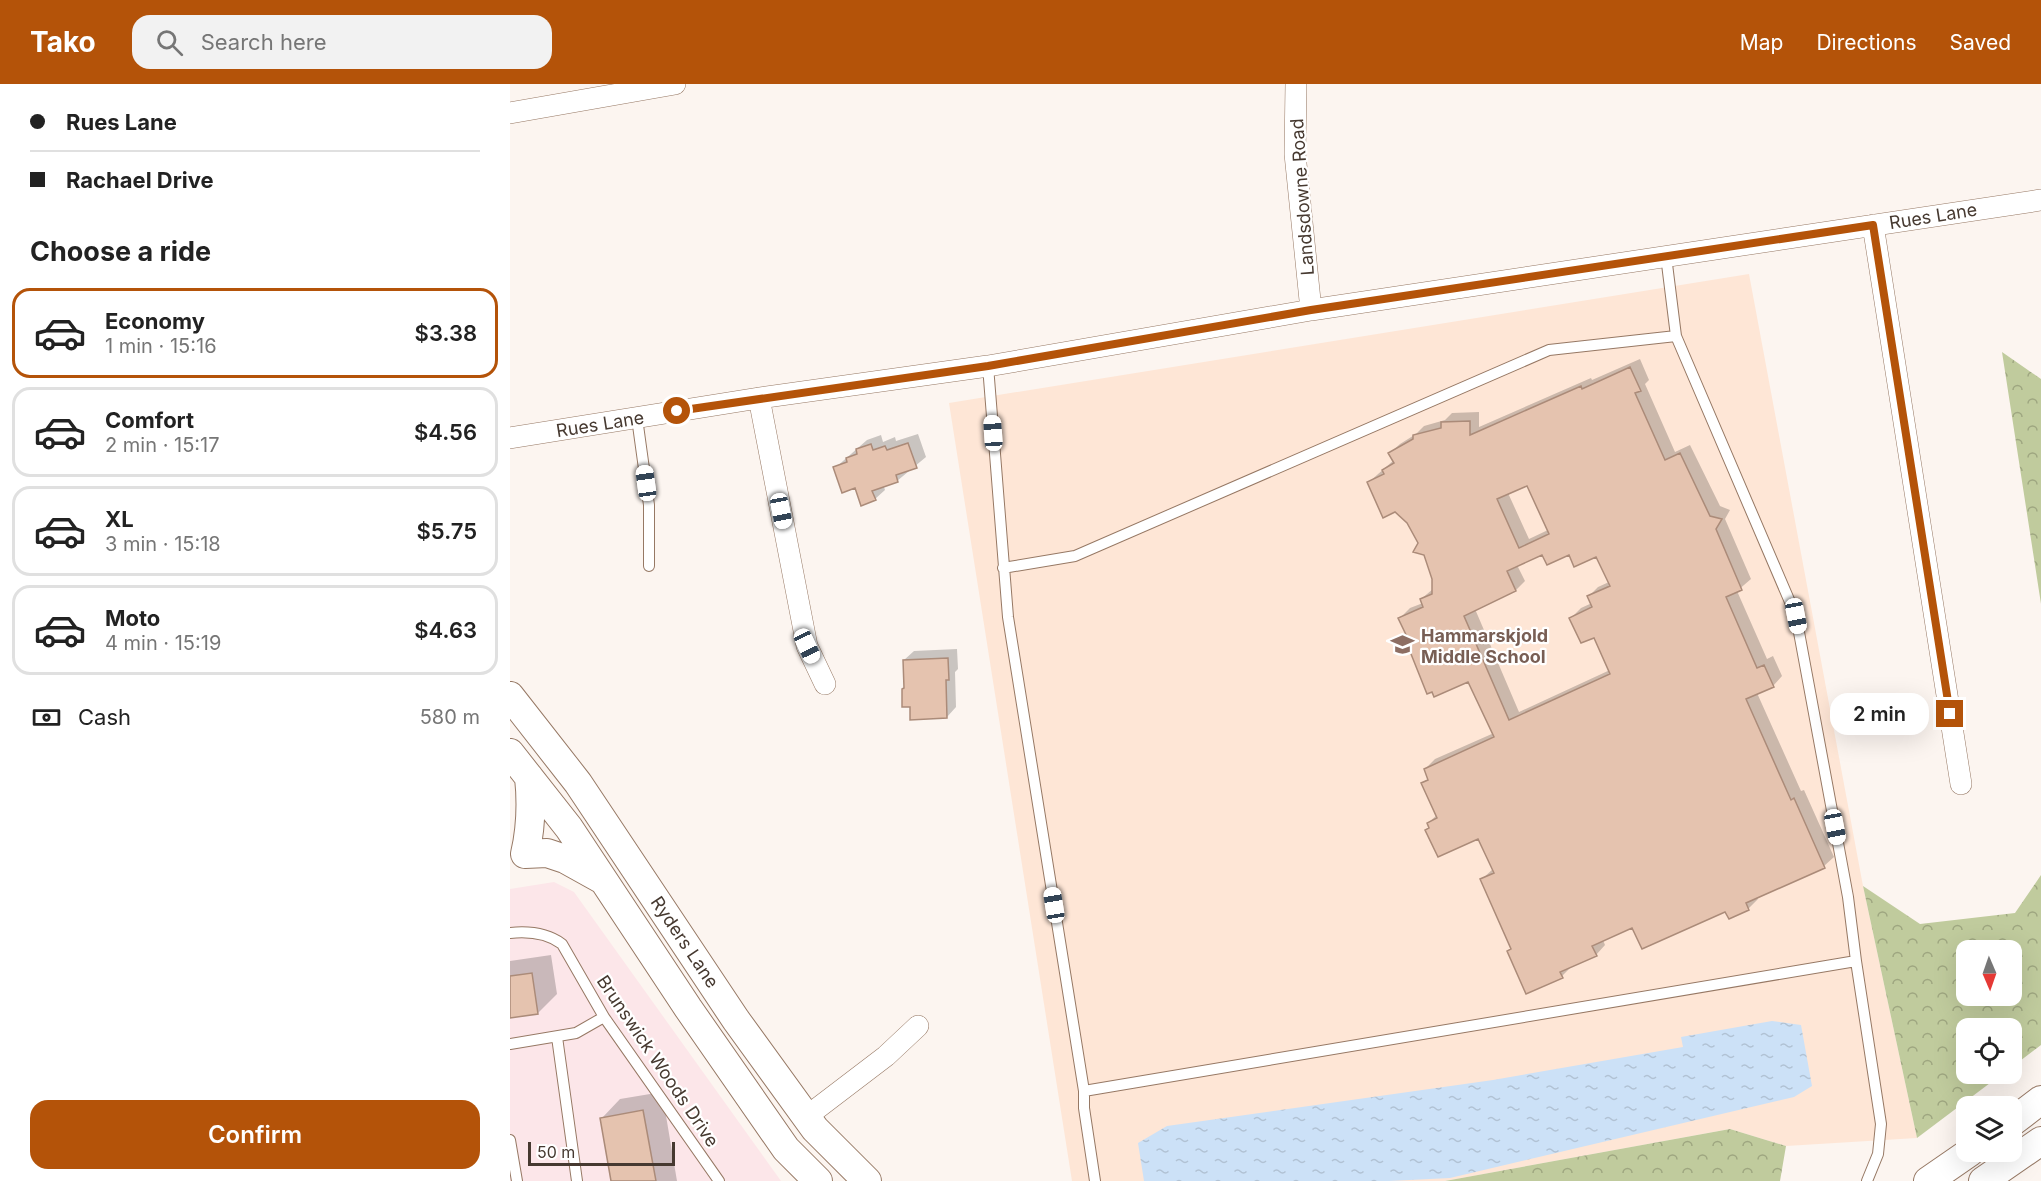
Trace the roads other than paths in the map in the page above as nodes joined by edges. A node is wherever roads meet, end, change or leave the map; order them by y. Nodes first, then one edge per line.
1 (675, 84) edge
2 (1296, 84) edge
3 (510, 113) edge
4 (2041, 200) edge
5 (1873, 225) junction
6 (1666, 256) junction
7 (1311, 310) junction
8 (1676, 336) junction
9 (988, 366) junction
10 (759, 398) junction
11 (637, 418) junction
12 (510, 438) edge
13 (649, 566) dead end
14 (1003, 567) junction
15 (825, 684) dead end
16 (510, 696) edge
17 (510, 753) edge
18 (529, 777) junction
19 (1962, 784) dead end
20 (603, 880) junction
21 (510, 933) edge
22 (1856, 962) junction
23 (604, 1017) junction
24 (918, 1026) dead end
25 (557, 1036) junction
26 (510, 1044) edge
27 (1084, 1091) junction
28 (2041, 1101) edge
29 (2022, 1115) edge
30 (806, 1117) junction
31 (510, 1140) edge
32 (2041, 1141) edge
33 (1956, 1162) edge
34 (517, 1181) edge
35 (577, 1181) edge
36 (720, 1181) edge
37 (818, 1181) edge
38 (867, 1181) edge
39 (1095, 1181) edge
40 (1867, 1181) edge
41 (1928, 1181) edge
42 (1983, 1181) edge

1 - 3 street
2 - 7 street, Landsdowne Road
4 - 5 street, Rues Lane
5 - 6 street, Rues Lane
5 - 19 street
6 - 7 street, Rues Lane
6 - 8 lane
7 - 9 street, Rues Lane
8 - 14 lane
8 - 22 lane
9 - 10 street, Rues Lane
9 - 14 lane
10 - 11 street, Rues Lane
10 - 15 street
11 - 12 street, Rues Lane
11 - 13 lane
14 - 27 lane
16 - 30 main road, Ryders Lane
17 - 18 main road, Ryders Lane
18 - 20 main road, Ryders Lane
18 - 20 main road
20 - 37 main road, Ryders Lane
21 - 23 lane, Brunswick Woods Drive
22 - 27 lane
22 - 40 lane
23 - 25 lane
23 - 36 lane, Brunswick Woods Drive
24 - 30 street
25 - 26 lane
25 - 35 lane
27 - 39 lane
28 - 29 main road
30 - 38 main road, Ryders Lane
31 - 34 lane
32 - 42 main road
33 - 41 main road

